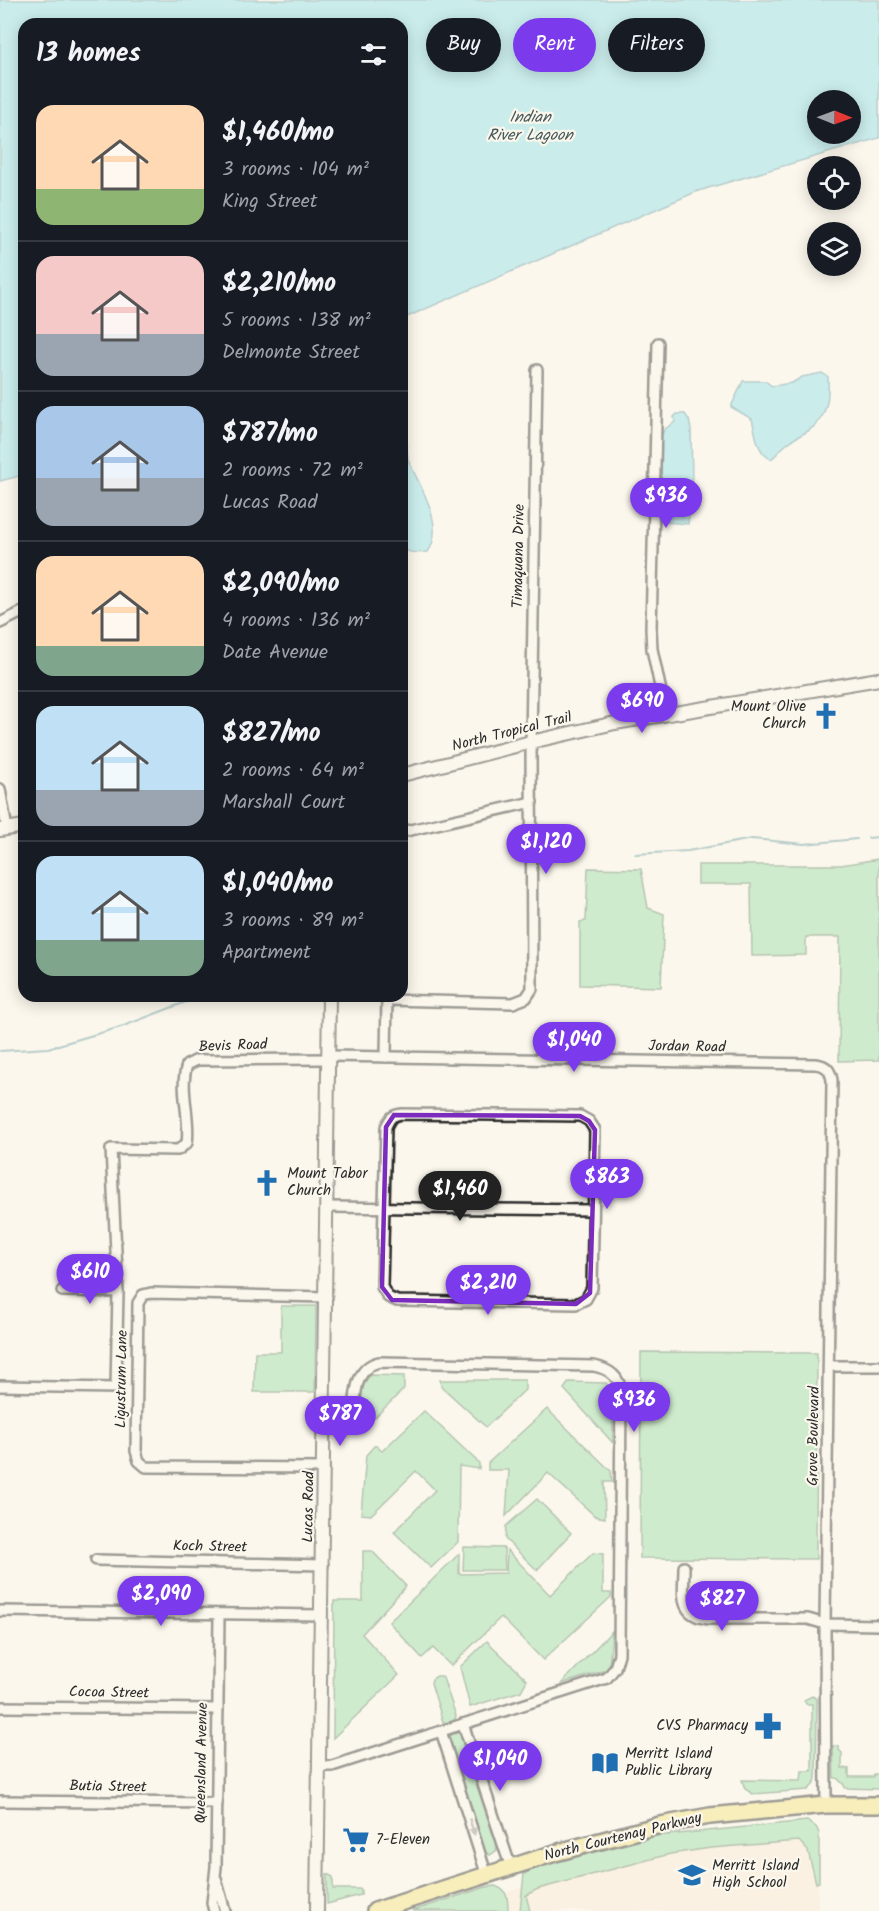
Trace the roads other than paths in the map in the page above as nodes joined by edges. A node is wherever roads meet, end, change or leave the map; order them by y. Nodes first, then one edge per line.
1 (658, 344) dead end
2 (537, 370) dead end
3 (18, 614) edge
4 (0, 623) edge
5 (879, 679) edge
6 (666, 715) junction
7 (531, 742) junction
8 (408, 774) edge
9 (0, 789) edge
10 (532, 802) junction
11 (4, 830) edge
12 (408, 831) edge
13 (408, 999) edge
14 (329, 1002) edge
15 (387, 1002) edge
16 (328, 1057) junction
17 (387, 1057) junction
18 (828, 1069) joint
19 (327, 1207) junction
20 (384, 1207) junction
21 (593, 1210) junction
22 (63, 1291) dead end
23 (118, 1292) junction
24 (327, 1297) junction
25 (830, 1366) junction
26 (879, 1366) edge
27 (0, 1386) edge
28 (354, 1428) dead end
29 (324, 1468) junction
30 (96, 1560) dead end
31 (323, 1565) junction
32 (684, 1567) dead end
33 (0, 1611) edge
34 (219, 1614) junction
35 (322, 1615) junction
36 (825, 1624) junction
37 (879, 1624) edge
38 (0, 1707) edge
39 (218, 1709) junction
40 (463, 1724) junction
41 (441, 1731) junction
42 (320, 1767) junction
43 (0, 1801) edge
44 (217, 1803) junction
45 (826, 1805) junction
46 (879, 1805) edge
47 (511, 1868) junction
48 (216, 1876) junction
49 (487, 1876) junction
50 (214, 1911) edge
51 (225, 1911) edge
52 (317, 1911) edge
53 (375, 1911) edge

1 - 6 street
2 - 7 street, Timaquana Drive
3 - 4 street
5 - 6 street, North Tropical Trail
6 - 7 street, North Tropical Trail
7 - 8 street, North Tropical Trail
7 - 10 street, Timaquana Drive
9 - 11 street
10 - 12 street
10 - 13 street, Timaquana Drive
14 - 16 street, Lucas Road
15 - 17 street
16 - 17 street, Jordan Road
16 - 19 street, Lucas Road
16 - 23 street, Bevis Road
17 - 18 street, Jordan Road
18 - 25 street, Grove Boulevard
19 - 20 street
19 - 24 street, Lucas Road
20 - 21 street
20 - 21 street
20 - 21 street
22 - 23 street
23 - 27 street, Bevis Road
24 - 29 street, Lucas Road
24 - 29 street, Ligustrum Lane
25 - 26 street
25 - 36 street, Grove Boulevard
28 - 40 street
29 - 31 street, Lucas Road
30 - 31 street, Koch Street
31 - 35 street, Lucas Road
32 - 36 street
33 - 34 street
34 - 35 street
34 - 39 street, Queensland Avenue
35 - 42 street, Lucas Road
36 - 37 street
36 - 45 street, Grove Boulevard
38 - 39 street, Cocoa Street
39 - 44 street, Queensland Avenue
40 - 41 street
40 - 47 street
41 - 42 street
41 -> 49 street
42 - 52 street, Lucas Road
43 - 44 street, Butia Street
44 - 48 street, Queensland Avenue
45 - 46 main road, North Courtenay Parkway
45 - 47 main road, North Courtenay Parkway
47 - 49 main road, North Courtenay Parkway
48 - 50 street, Queensland Avenue
48 - 51 street
49 - 53 main road, North Courtenay Parkway

